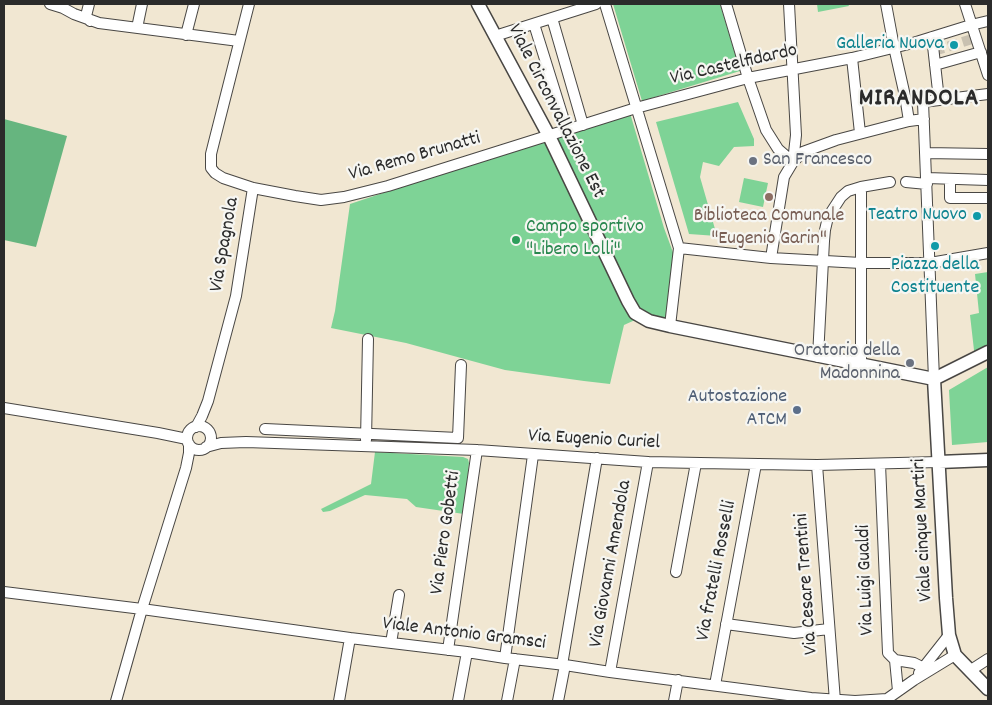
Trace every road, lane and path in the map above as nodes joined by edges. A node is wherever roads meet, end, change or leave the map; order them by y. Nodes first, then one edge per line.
1 (50, 4) edge
2 (89, 4) edge
3 (142, 4) edge
4 (194, 4) edge
5 (250, 4) edge
6 (478, 4) edge
7 (596, 4) edge
8 (605, 4) edge
9 (726, 4) edge
10 (789, 4) edge
11 (886, 4) edge
12 (965, 4) edge
13 (552, 18) junction
14 (90, 21) junction
15 (988, 21) edge
16 (534, 24) junction
17 (971, 24) junction
18 (137, 28) junction
19 (186, 35) junction
20 (495, 36) junction
21 (932, 37) junction
22 (239, 41) junction
23 (894, 48) junction
24 (981, 52) junction
25 (852, 58) junction
26 (935, 66) junction
27 (792, 70) junction
28 (988, 75) edge
29 (748, 78) junction
30 (988, 94) edge
31 (939, 100) junction
32 (636, 108) junction
33 (924, 119) junction
34 (909, 121) junction
35 (583, 125) junction
36 (567, 130) junction
37 (860, 133) junction
38 (549, 136) junction
39 (926, 153) junction
40 (988, 154) edge
41 (793, 162) junction
42 (950, 178) junction
43 (988, 180) edge
44 (927, 181) junction
45 (890, 182) dead end
46 (906, 182) dead end
47 (861, 187) junction
48 (253, 188) junction
49 (988, 198) edge
50 (679, 248) junction
51 (988, 254) edge
52 (771, 258) junction
53 (823, 261) junction
54 (861, 263) junction
55 (930, 263) junction
56 (670, 326) junction
57 (368, 339) dead end
58 (988, 352) edge
59 (818, 357) junction
60 (461, 365) dead end
61 (861, 365) junction
62 (934, 379) junction
63 (208, 401) junction
64 (4, 408) edge
65 (266, 429) dead end
66 (209, 432) junction
67 (366, 433) junction
68 (190, 435) junction
69 (458, 438) junction
70 (246, 442) junction
71 (366, 446) junction
72 (203, 448) junction
73 (458, 450) junction
74 (477, 450) junction
75 (533, 455) junction
76 (597, 458) junction
77 (988, 460) edge
78 (648, 462) junction
79 (939, 462) junction
80 (696, 463) junction
81 (756, 464) junction
82 (880, 464) junction
83 (817, 465) junction
84 (186, 468) junction
85 (676, 572) dead end
86 (4, 592) edge
87 (399, 595) dead end
88 (142, 609) junction
89 (726, 624) junction
90 (829, 630) junction
91 (949, 635) junction
92 (350, 638) junction
93 (391, 643) junction
94 (448, 650) junction
95 (467, 652) junction
96 (955, 655) junction
97 (510, 659) junction
98 (988, 659) edge
99 (895, 660) junction
100 (564, 665) junction
101 (924, 668) junction
102 (971, 670) junction
103 (610, 672) junction
104 (678, 680) junction
105 (914, 680) junction
106 (715, 685) junction
107 (988, 690) edge
108 (898, 691) junction
109 (835, 700) edge
110 (887, 700) edge
111 (116, 701) edge
112 (338, 701) edge
113 (458, 701) edge
114 (508, 701) edge
115 (558, 701) edge
116 (674, 701) edge

1 - 14 street
2 - 14 street
3 - 18 street
4 - 19 street
5 - 22 street, Via Spagnola
6 - 20 main road, Viale Circonvallazione Est
7 - 13 street
8 - 32 street
9 - 29 street
10 - 27 street
11 - 23 street
12 - 17 street
13 - 16 street
13 - 35 street
14 - 18 street
15 - 17 street, Via Castelfidardo
16 - 20 street
16 - 36 street
17 - 21 street, Via Castelfidardo
17 - 24 street
18 - 19 street
19 - 22 street
20 - 38 main road, Viale Circonvallazione Est
21 - 23 street, Via Castelfidardo
21 - 26 street
22 - 48 street, Via Spagnola
23 - 25 street, Via Castelfidardo
23 - 34 street
24 - 26 street
24 - 28 street
25 - 27 street, Via Castelfidardo
25 - 37 street
26 - 31 street
27 - 29 street, Via Castelfidardo
27 - 41 street
29 - 32 street, Via Castelfidardo
29 - 41 street
30 - 31 street
31 - 33 street
32 - 35 street, Via Castelfidardo
32 - 50 street
33 - 34 street
33 - 39 street
34 - 37 street
35 - 36 street, Via Remo Brunatti
36 - 38 street, Via Remo Brunatti
37 - 41 street
38 - 48 street, Via Remo Brunatti
38 - 56 main road, Viale Circonvallazione Est
39 - 40 street
39 - 44 street
41 - 52 street
42 - 43 street
42 - 44 street
42 - 49 street
44 - 46 street
44 - 55 street
45 - 47 street
47 - 53 street
47 - 54 street
48 - 63 street, Via Spagnola
50 - 52 street
50 - 56 street
51 - 55 street
52 - 53 street
53 - 54 street
53 - 59 street
54 - 55 street
54 - 61 street
55 - 62 street
56 - 59 main road, Viale Circonvallazione Est
57 - 67 street
58 - 62 main road
59 - 61 main road, Viale Circonvallazione Est
60 - 69 street
61 - 62 main road, Viale Circonvallazione Est
62 - 79 main road, Viale cinque Martiri
63 - 66 street, Via Spagnola
63 - 68 street, Via Spagnola
64 - 68 street
65 - 67 street
66 - 68 street
66 - 70 street, Via Eugenio Curiel
66 - 72 street
67 - 69 street
67 - 71 street
68 - 72 street
68 - 84 street, Via Spagnola
69 - 73 street
70 - 71 street, Via Eugenio Curiel
70 - 72 street, Via Eugenio Curiel
71 - 73 street, Via Eugenio Curiel
72 - 84 street, Via Spagnola
73 - 74 street, Via Eugenio Curiel
74 - 75 street, Via Eugenio Curiel
74 - 94 street, Via Piero Gobetti
75 - 76 street, Via Eugenio Curiel
75 - 97 street
76 - 78 street, Via Eugenio Curiel
76 - 100 street
77 - 79 main road
78 - 80 street, Via Eugenio Curiel
78 - 103 street, Via Giovanni Amendola
79 - 82 street, Via Eugenio Curiel
79 - 91 main road, Viale cinque Martiri
80 - 81 street, Via Eugenio Curiel
80 - 85 street
81 - 83 street, Via Eugenio Curiel
81 - 89 street, Via fratelli Rosselli
82 - 83 street, Via Eugenio Curiel
82 - 99 street, Via Luigi Gualdi
83 - 90 street, Via Cesare Trentini
84 - 88 street, Via Spagnola
86 - 88 street, Viale Antonio Gramsci
87 - 93 street
88 - 92 street, Viale Antonio Gramsci
88 - 111 street, Via Spagnola
89 - 90 street
89 - 106 street, Via fratelli Rosselli
90 - 109 street, Via Cesare Trentini
91 - 96 main road, Viale cinque Martiri
91 - 101 street, Viale Antonio Gramsci
92 - 93 street, Viale Antonio Gramsci
92 - 112 street
93 - 94 street, Viale Antonio Gramsci
94 - 95 street, Viale Antonio Gramsci
95 - 97 street, Viale Antonio Gramsci
95 - 113 street
96 - 102 main road
96 - 105 street, Viale Antonio Gramsci
97 - 100 street, Viale Antonio Gramsci
97 - 114 street
98 - 102 street
99 - 101 street
99 - 108 street, Via Luigi Gualdi
100 - 103 street, Viale Antonio Gramsci
100 - 115 street
101 - 105 street, Viale Antonio Gramsci
102 - 107 main road
103 - 104 street, Viale Antonio Gramsci
104 - 106 street, Viale Antonio Gramsci
104 - 116 street
105 - 108 street, Viale Antonio Gramsci
106 - 109 street, Viale Antonio Gramsci
108 - 110 street, Viale Antonio Gramsci
109 - 110 street, Viale Antonio Gramsci

